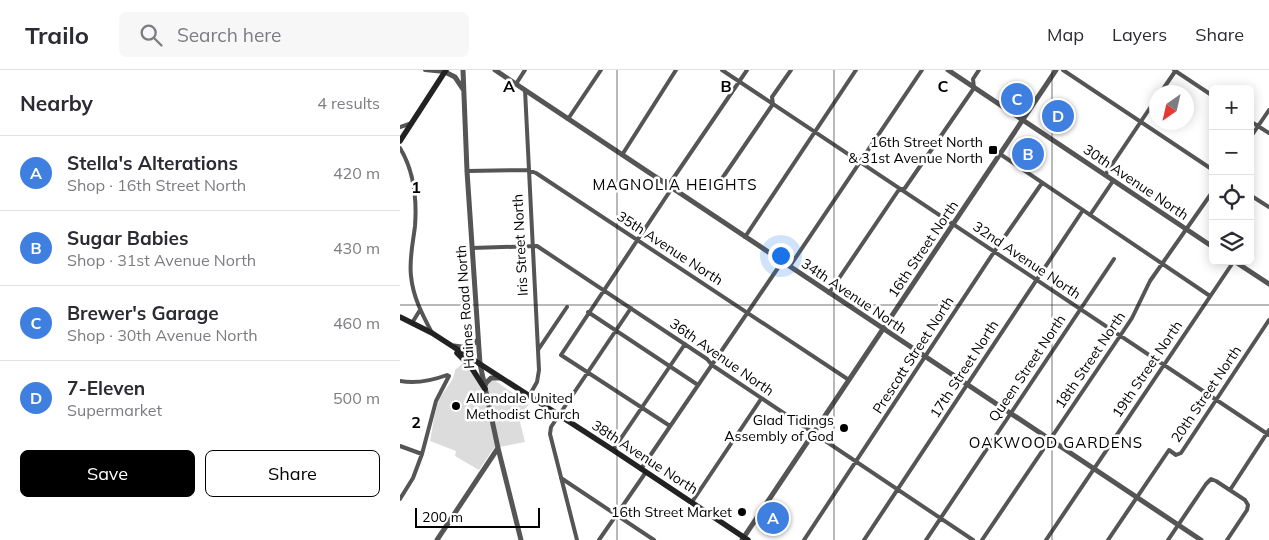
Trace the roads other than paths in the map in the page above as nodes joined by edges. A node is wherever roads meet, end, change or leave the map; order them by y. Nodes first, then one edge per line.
1 (425, 70) edge
2 (463, 70) edge
3 (494, 70) edge
4 (525, 70) edge
5 (601, 70) edge
6 (676, 70) edge
7 (722, 70) edge
8 (747, 70) edge
9 (791, 70) edge
10 (856, 70) edge
11 (922, 70) edge
12 (948, 70) edge
13 (979, 70) edge
14 (1056, 70) edge
15 (1063, 70) edge
16 (1175, 70) edge
17 (446, 71) edge
18 (739, 81) junction
19 (516, 84) junction
20 (1165, 85) edge
21 (974, 88) junction
22 (525, 90) junction
23 (1209, 93) edge
24 (466, 99) junction
25 (772, 104) junction
26 (1149, 110) edge
27 (1269, 110) edge
28 (568, 119) junction
29 (1023, 120) junction
30 (1141, 122) junction
31 (412, 123) junction
32 (1254, 124) edge
33 (1258, 126) junction
34 (400, 127) edge
35 (815, 132) junction
36 (1254, 132) edge
37 (1269, 133) edge
38 (400, 141) edge
39 (400, 148) edge
40 (1000, 154) junction
41 (622, 155) junction
42 (860, 162) junction
43 (1209, 167) edge
44 (528, 170) junction
45 (467, 171) junction
46 (1105, 175) junction
47 (721, 180) dead end
48 (1114, 181) junction
49 (1042, 182) junction
50 (670, 187) junction
51 (901, 190) junction
52 (1209, 196) edge
53 (1254, 198) edge
54 (1269, 207) edge
55 (1083, 210) junction
56 (1090, 215) junction
57 (953, 224) junction
58 (1186, 229) junction
59 (745, 236) junction
60 (638, 241) junction
61 (1209, 244) edge
62 (531, 246) junction
63 (472, 248) junction
64 (994, 252) junction
65 (1114, 259) dead end
66 (782, 262) junction
67 (1162, 263) junction
68 (1231, 265) edge
69 (1240, 265) edge
70 (790, 266) junction
71 (1036, 279) junction
72 (1269, 284) edge
73 (604, 290) junction
74 (829, 293) junction
75 (1210, 296) junction
76 (567, 307) dead end
77 (632, 308) junction
78 (1080, 309) junction
79 (420, 310) junction
80 (588, 312) junction
81 (747, 313) junction
82 (400, 317) edge
83 (1269, 320) edge
84 (412, 323) junction
85 (883, 329) junction
86 (616, 331) junction
87 (432, 333) junction
88 (1120, 336) junction
89 (478, 340) junction
90 (450, 344) junction
91 (685, 344) junction
92 (537, 352) junction
93 (925, 357) junction
94 (480, 364) junction
95 (1163, 364) junction
96 (712, 365) junction
97 (670, 366) junction
98 (588, 372) junction
99 (501, 378) junction
100 (849, 380) junction
101 (400, 381) edge
102 (967, 384) junction
103 (698, 385) junction
104 (485, 389) junction
105 (529, 396) junction
106 (761, 399) junction
107 (1216, 400) junction
108 (642, 407) junction
109 (1010, 413) junction
110 (559, 416) junction
111 (670, 426) junction
112 (1268, 433) edge
113 (813, 434) junction
114 (1050, 439) junction
115 (400, 446) edge
116 (498, 448) junction
117 (613, 450) junction
118 (422, 454) junction
119 (857, 462) junction
120 (1094, 469) junction
121 (644, 470) junction
122 (561, 478) junction
123 (898, 490) junction
124 (1230, 490) junction
125 (1136, 497) junction
126 (400, 499) edge
127 (692, 502) junction
128 (616, 515) junction
129 (940, 518) junction
130 (1178, 525) junction
131 (744, 539) edge
132 (437, 540) edge
133 (521, 540) edge
134 (577, 540) edge
135 (599, 540) edge
136 (654, 540) edge
137 (804, 540) edge
138 (864, 540) edge
139 (926, 540) edge
140 (973, 540) edge
141 (982, 540) edge
142 (1046, 540) edge
143 (1108, 540) edge
144 (1168, 540) edge
145 (1201, 540) edge
146 (1227, 540) edge

1 - 17 street
2 - 24 street, Haines Road North
3 - 19 street, 34th Avenue North
4 - 19 street
5 - 28 street
6 - 41 street
7 - 18 street, 32nd Avenue North
8 - 18 street
9 - 25 street
10 - 35 street
11 - 42 street
12 - 21 street, 30th Avenue North
13 - 21 street
14 - 29 street, 16th Street North
15 - 30 street
16 - 20 street
16 - 23 street
17 - 24 street, Haines Road North
17 - 31 main road
18 - 25 street, 32nd Avenue North
18 - 50 street
19 - 22 street, 34th Avenue North
21 - 29 street, 30th Avenue North
21 - 51 street
22 - 28 street, 34th Avenue North
22 - 44 street, Iris Street North
24 - 45 street, Haines Road North
25 - 35 street, 32nd Avenue North
25 - 47 street
26 - 30 street
27 - 33 street
28 - 41 street, 34th Avenue North
29 - 40 street, 16th Street North
29 - 46 street, 30th Avenue North
30 - 43 street
30 - 46 street
31 - 34 street
31 - 38 main road
32 - 33 street
33 - 36 street
33 - 37 street
35 - 42 street, 32nd Avenue North
35 - 59 street
39 - 79 street
40 - 49 street
40 - 57 street, 16th Street North
41 - 50 street, 34th Avenue North
42 - 51 street, 32nd Avenue North
42 - 70 street
44 - 45 street
44 - 60 street, 35th Avenue North
44 - 62 street, Iris Street North
45 - 63 street, Haines Road North
46 - 48 street, 30th Avenue North
48 - 56 street
48 - 58 street, 30th Avenue North
49 - 55 street
49 - 64 street, Prescott Street North
50 - 59 street, 34th Avenue North
50 - 60 street
51 - 57 street, 32nd Avenue North
51 - 74 street
52 - 58 street, 18th Street North
53 - 54 street
55 - 56 street
55 - 71 street, 17th Street North
56 - 67 street
57 - 64 street, 32nd Avenue North
57 - 85 street, 16th Street North
58 - 61 street, 30th Avenue North
58 - 67 street, 18th Street North
59 - 66 street, 34th Avenue North
60 - 73 street
60 - 81 street, 35th Avenue North
62 - 63 street, 36th Avenue North
62 - 73 street, 36th Avenue North
62 - 92 street, Iris Street North
63 - 89 street, Haines Road North
64 - 71 street, 32nd Avenue North
64 - 93 street, Prescott Street North
65 - 78 street, Queen Street North
66 - 70 street, 34th Avenue North
66 - 81 street
67 - 75 street
67 - 88 street, 18th Street North
68 - 75 street, 19th Street North
69 - 72 street
70 - 74 street, 34th Avenue North
71 - 78 street, 32nd Avenue North
71 - 102 street, 17th Street North
73 - 77 street, 36th Avenue North
73 - 80 street
74 - 85 street, 34th Avenue North
75 - 95 street, 19th Street North
76 - 92 street
77 - 86 street
77 - 91 street, 36th Avenue North
78 - 88 street, 32nd Avenue North
78 - 109 street, Queen Street North
79 - 84 street
79 - 87 street
80 - 86 street
80 - 98 street
81 - 96 street
81 - 100 street, 35th Avenue North
82 - 84 main road, 38th Avenue North
83 - 107 street, 20th Street North
84 - 87 main road, 38th Avenue North
85 - 93 street, 34th Avenue North
85 - 100 street, 16th Street North
86 - 97 street
86 - 98 street
87 - 90 main road, 38th Avenue North
88 - 95 street, 32nd Avenue North
88 - 114 street, 18th Street North
89 - 90 street
89 - 94 street, Haines Road North
90 - 94 main road, 38th Avenue North
90 - 104 main road
91 - 96 street, 36th Avenue North
91 - 97 street
92 - 105 street, Iris Street North
93 - 102 street, 34th Avenue North
93 - 119 street, Prescott Street North
94 - 99 main road, 38th Avenue North
94 - 104 street, Haines Road North
95 - 107 street, 32nd Avenue North
95 - 120 street, 19th Street North
96 - 103 street
96 - 106 street, 36th Avenue North
97 - 103 street
97 - 108 street
98 - 108 street
98 - 110 street
99 - 104 street
99 - 105 main road, 38th Avenue North
100 - 113 street, 16th Street North
101 - 118 street
102 - 109 street, 34th Avenue North
102 - 123 street, 17th Street North
103 - 111 street
104 - 116 street, Haines Road North
105 - 110 main road, 38th Avenue North
106 - 113 street, 36th Avenue North
106 - 127 street
107 - 112 street, 32nd Avenue North
107 - 125 street, 20th Street North
108 - 111 street
108 - 117 street
109 - 114 street, 34th Avenue North
109 - 129 street, Queen Street North
110 - 117 main road, 38th Avenue North
110 - 122 street
111 - 121 street
112 - 124 street
113 - 119 street, 36th Avenue North
113 - 131 street, 16th Street North
114 - 120 street, 34th Avenue North
114 - 141 street, 18th Street North
115 - 118 street
116 - 132 street
116 - 133 street, Haines Road North
117 - 121 main road, 38th Avenue North
118 - 126 street
119 - 123 street, 36th Avenue North
119 - 137 street, Prescott Street North
120 - 125 street, 34th Avenue North
120 - 142 street, 19th Street North
121 - 127 main road, 38th Avenue North
121 - 128 street
122 - 128 street
122 - 134 street
123 - 129 street, 36th Avenue North
123 - 138 street, 17th Street North
124 - 130 street
124 - 146 street
125 - 130 street, 34th Avenue North
125 - 143 street, 20th Street North
127 - 131 main road, 38th Avenue North
128 - 135 street
128 - 136 street
129 - 139 street, Queen Street North
129 - 140 street, 36th Avenue North
130 - 144 street
130 - 145 street, 34th Avenue North

